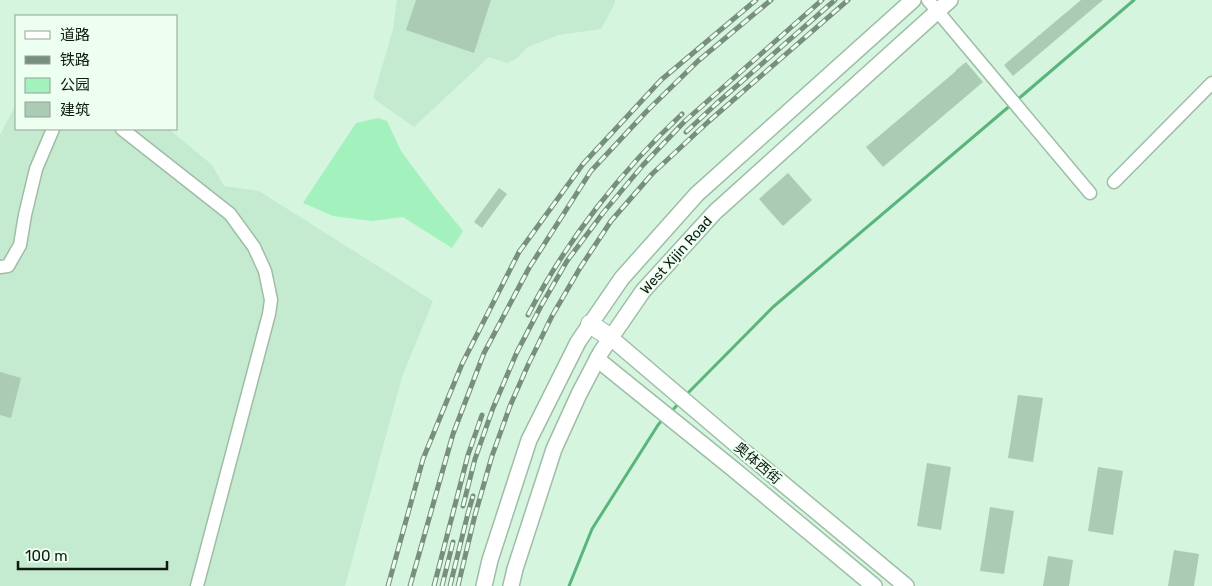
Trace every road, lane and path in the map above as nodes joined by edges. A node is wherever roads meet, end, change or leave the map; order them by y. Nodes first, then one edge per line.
1 (913, 0) edge
2 (950, 0) edge
3 (933, 6) edge
4 (1212, 83) edge
5 (54, 130) edge
6 (123, 130) edge
7 (1114, 182) dead end
8 (1090, 193) dead end
9 (0, 267) edge
10 (590, 324) junction
11 (611, 338) junction
12 (597, 359) junction
13 (197, 586) edge
14 (484, 586) edge
15 (511, 586) edge
16 (874, 586) edge
17 (906, 586) edge

1 - 10 main road, West Xijin Road
2 - 3 main road, West Xijin Road
3 - 8 street
3 - 11 main road, West Xijin Road
4 - 7 street
5 - 9 street
6 - 13 street
10 - 11 highway
10 - 14 main road, West Xijin Road
11 - 12 main road, West Xijin Road
11 - 17 main road, 奥体西街
12 - 15 main road, West Xijin Road
12 - 16 main road, 奥体西街

